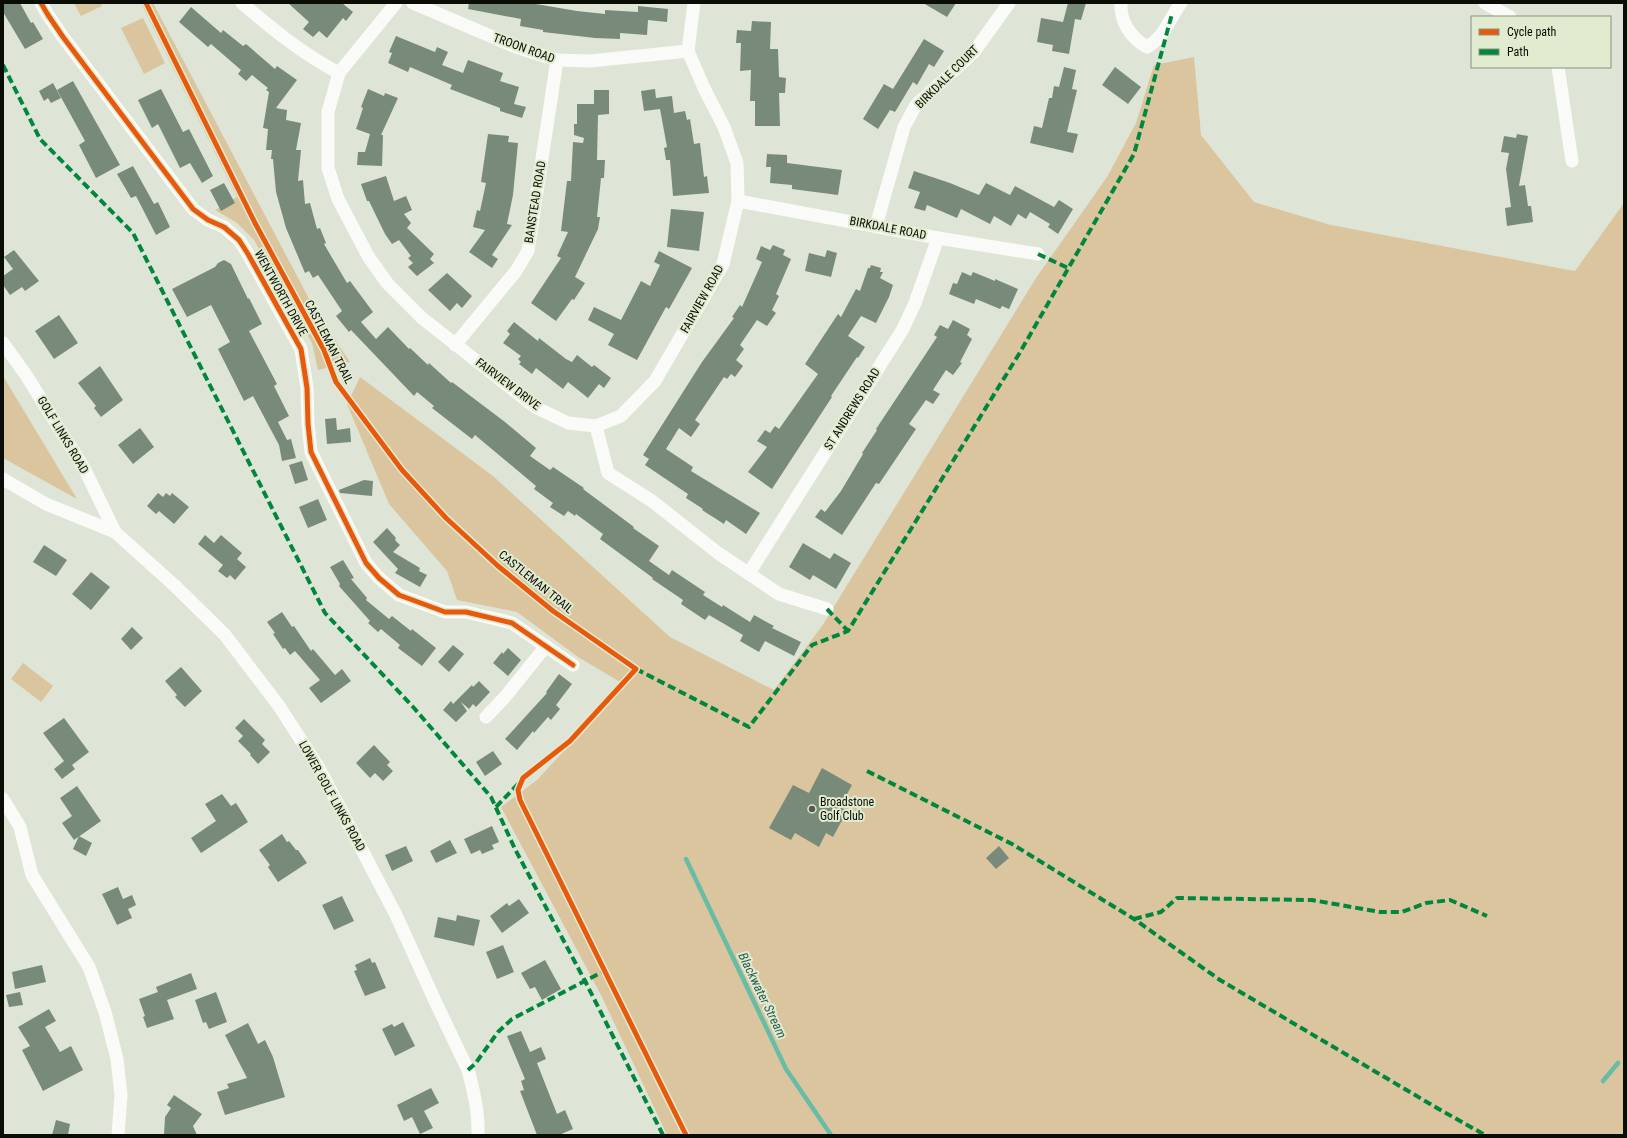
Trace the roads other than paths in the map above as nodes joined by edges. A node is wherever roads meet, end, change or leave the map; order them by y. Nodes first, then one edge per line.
1 (41, 3) edge
2 (242, 3) edge
3 (396, 3) edge
4 (413, 3) edge
5 (694, 3) edge
6 (1009, 3) edge
7 (1120, 3) edge
8 (1181, 3) edge
9 (1485, 3) edge
10 (1508, 16) edge
11 (688, 51) junction
12 (557, 60) junction
13 (1558, 68) edge
14 (339, 73) junction
15 (1572, 161) dead end
16 (738, 201) junction
17 (876, 226) junction
18 (938, 238) junction
19 (1038, 254) dead end
20 (3, 343) edge
21 (455, 344) junction
22 (596, 426) junction
23 (3, 479) edge
24 (115, 532) junction
25 (749, 572) junction
26 (827, 609) dead end
27 (546, 646) junction
28 (573, 665) dead end
29 (486, 717) dead end
30 (3, 799) edge
31 (118, 1135) edge
32 (478, 1135) edge

1 - 27 street, WENTWORTH DRIVE
2 - 14 street
3 - 14 street, FAIRVIEW DRIVE
4 - 12 street, TROON ROAD
5 - 11 street
6 - 17 street, BIRKDALE COURT
7 - 8 street
9 - 10 street
11 - 12 street, TROON ROAD
11 - 16 street, FAIRVIEW ROAD
12 - 21 street, BANSTEAD ROAD
13 - 15 street
14 - 21 street, FAIRVIEW DRIVE
16 - 17 street, BIRKDALE ROAD
16 - 22 street, FAIRVIEW ROAD
17 - 18 street, BIRKDALE ROAD
18 - 19 street, BIRKDALE ROAD
18 - 25 street, ST ANDREWS ROAD
20 - 24 street, GOLF LINKS ROAD
21 - 22 street, FAIRVIEW DRIVE
22 - 25 street
23 - 24 street, LOWER GOLF LINKS ROAD
24 - 32 street, LOWER GOLF LINKS ROAD
25 - 26 street
27 - 28 street, WENTWORTH DRIVE
27 - 29 street
30 - 31 street

